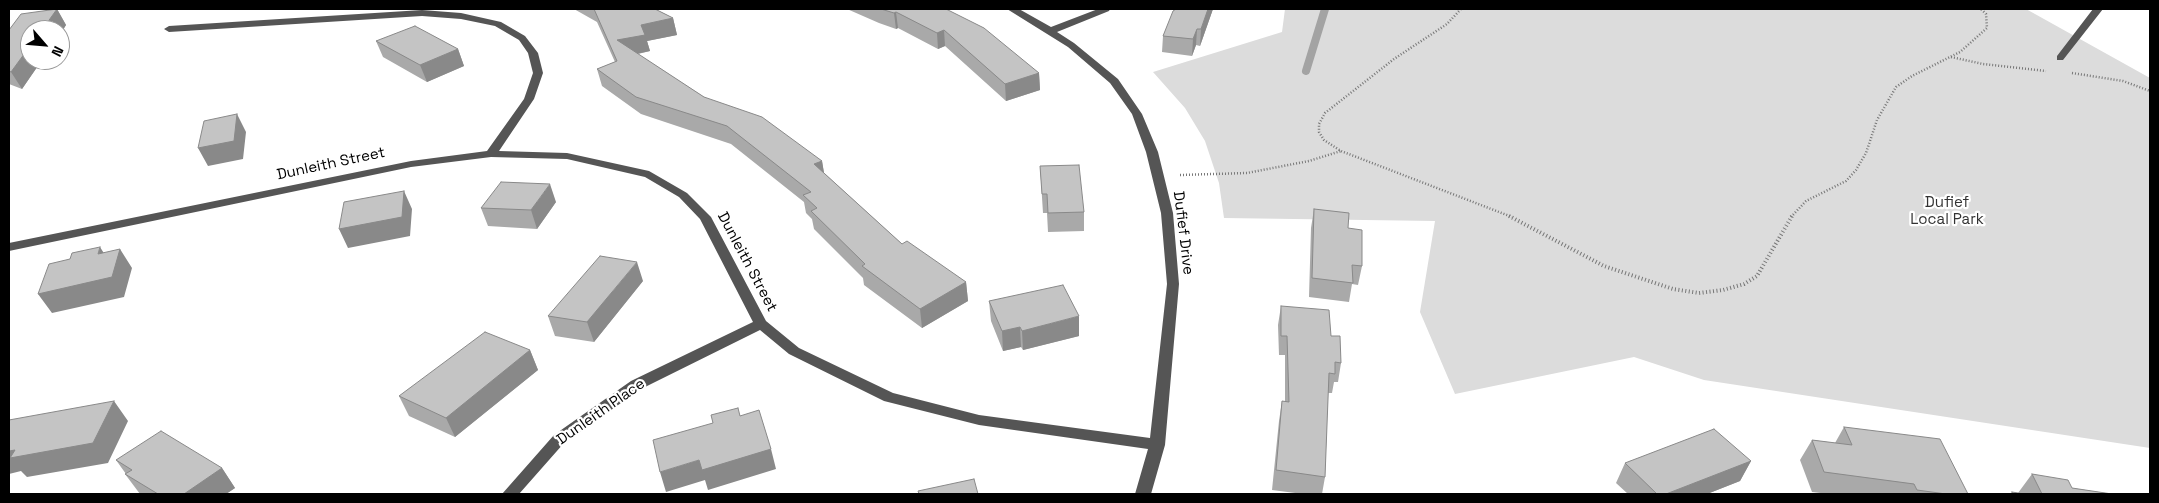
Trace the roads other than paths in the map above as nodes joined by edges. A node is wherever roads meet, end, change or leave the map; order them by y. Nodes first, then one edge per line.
1 (1012, 9) edge
2 (1106, 9) edge
3 (2098, 9) edge
4 (169, 29) dead end
5 (1050, 31) junction
6 (2060, 58) dead end
7 (491, 154) junction
8 (9, 246) edge
9 (761, 324) junction
10 (1157, 445) junction
11 (510, 494) edge
12 (1143, 494) edge

1 - 5 street, Dufief Drive
2 - 5 street
3 - 6 street
4 - 7 street
5 - 10 street, Dufief Drive
7 - 8 street, Dunleith Street
7 - 9 street, Dunleith Street
9 - 10 street, Dunleith Street
9 - 11 street, Dunleith Place
10 - 12 street, Dufief Drive

